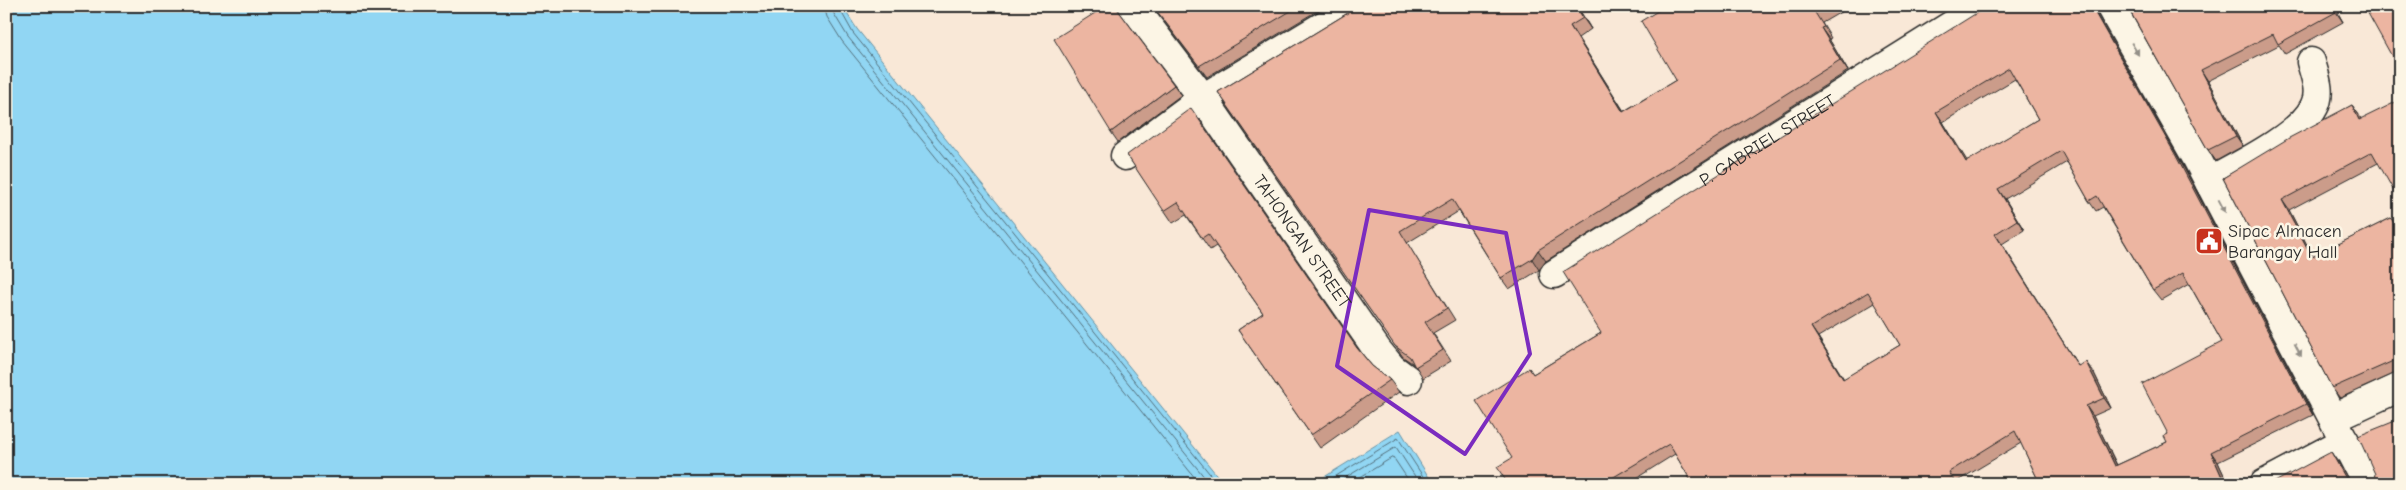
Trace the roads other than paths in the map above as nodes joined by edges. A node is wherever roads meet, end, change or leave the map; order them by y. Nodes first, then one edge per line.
1 (1133, 6) edge
2 (1356, 6) edge
3 (1982, 6) edge
4 (2110, 6) edge
5 (2311, 62) dead end
6 (1203, 98) junction
7 (1125, 156) edge
8 (2209, 182) junction
9 (1554, 274) dead end
10 (1408, 380) dead end
11 (2400, 387) edge
12 (2339, 429) junction
13 (2264, 484) edge
14 (2368, 484) edge

1 - 6 street, TAHONGAN STREET
2 - 6 street
3 - 9 street, P. GABRIEL STREET
4 -> 8 street
5 - 8 street
6 - 7 street
6 - 10 street, TAHONGAN STREET
8 -> 12 street
11 - 12 street
12 - 13 street
12 - 14 street

